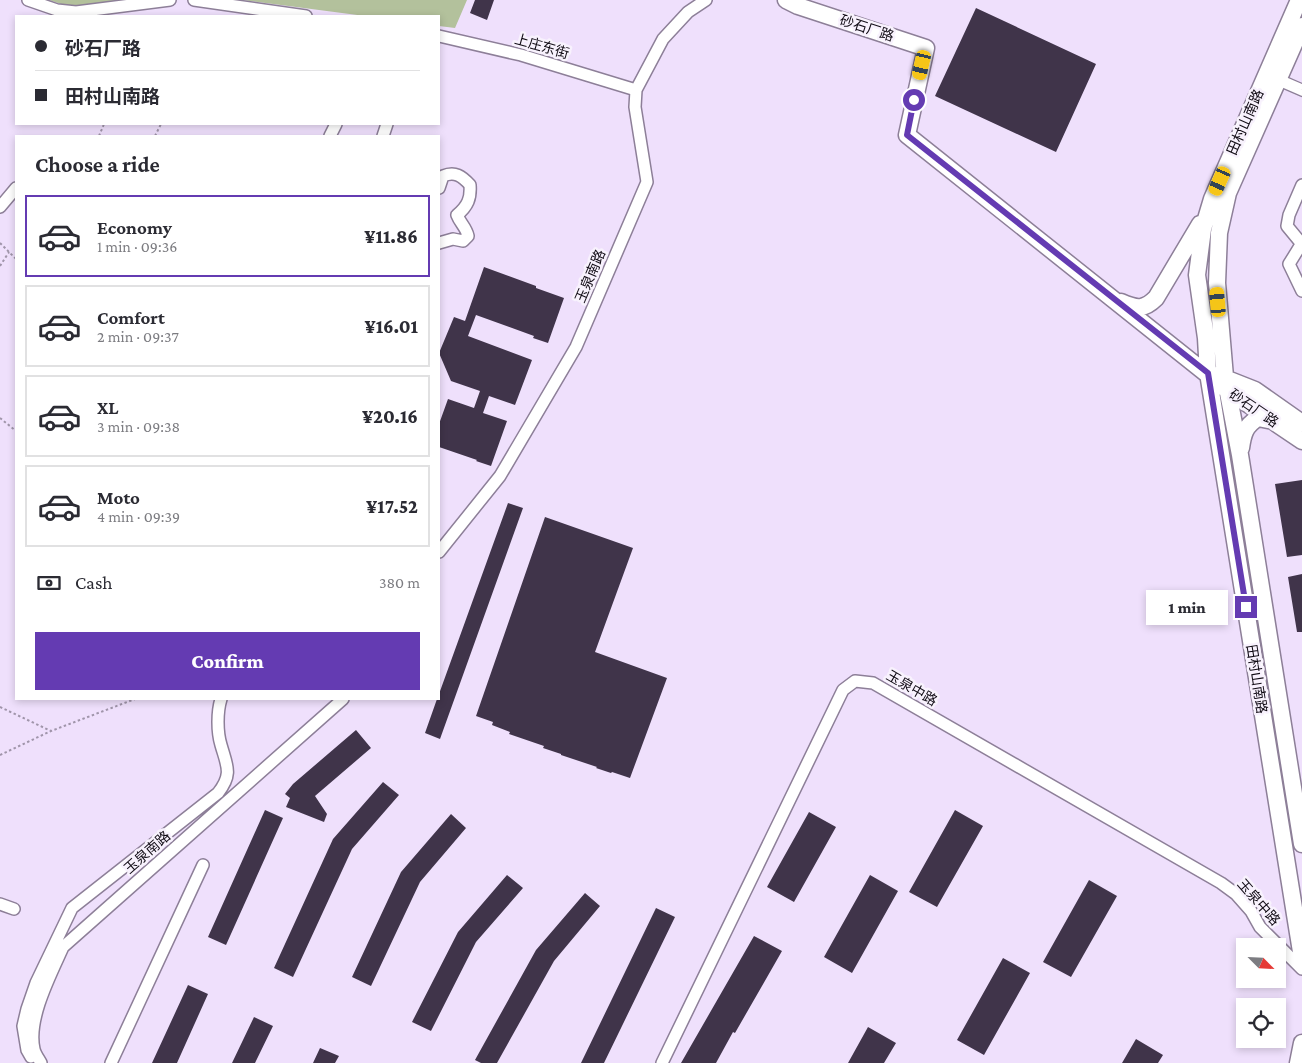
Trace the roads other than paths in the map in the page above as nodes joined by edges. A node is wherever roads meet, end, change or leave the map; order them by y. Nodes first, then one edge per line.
1 (28, 0) edge
2 (170, 0) edge
3 (194, 0) edge
4 (706, 0) edge
5 (786, 0) edge
6 (1299, 0) edge
7 (299, 15) edge
8 (1302, 26) edge
9 (440, 36) edge
10 (1278, 79) junction
11 (1302, 87) edge
12 (636, 90) junction
13 (1302, 93) edge
14 (440, 185) edge
15 (1302, 185) edge
16 (15, 189) edge
17 (1212, 199) junction
18 (0, 206) edge
19 (440, 243) edge
20 (1301, 243) edge
21 (1302, 291) edge
22 (1113, 298) junction
23 (1208, 373) junction
24 (1226, 383) junction
25 (1273, 421) junction
26 (1302, 423) edge
27 (1302, 441) edge
28 (1240, 456) junction
29 (440, 551) edge
30 (221, 700) edge
31 (342, 700) edge
32 (1302, 844) edge
33 (203, 865) dead end
34 (0, 904) edge
35 (14, 909) dead end
36 (1302, 958) edge
37 (1302, 969) edge
38 (1302, 1043) edge
39 (35, 1063) edge
40 (41, 1063) edge
41 (111, 1063) edge
42 (662, 1063) edge
43 (1298, 1063) edge

1 - 2 street
3 - 7 street
4 - 12 street, 玉泉南路
5 - 22 main road, 砂石厂路
6 - 17 main road, 田村山南路
8 - 10 main road, 田村山南路
9 - 12 street, 上庄东街
10 - 11 lane
10 - 13 lane
10 - 24 main road, 田村山南路
12 - 29 street, 玉泉南路
14 - 19 street
15 - 20 street
16 - 18 street
17 - 22 main road
17 - 23 main road, 田村山南路
20 - 21 street
22 - 23 main road, 砂石厂路
23 - 24 main road, 砂石厂路
23 - 36 main road, 田村山南路
24 - 25 main road, 砂石厂路
24 - 26 main road, 砂石厂路
24 - 28 main road, 田村山南路
25 - 27 main road, 砂石厂路
25 - 28 main road
28 - 32 main road, 田村山南路
30 - 39 street
31 - 40 street, 玉泉南路
33 - 41 street
34 - 35 street
37 - 42 street, 玉泉中路
38 - 43 main road

